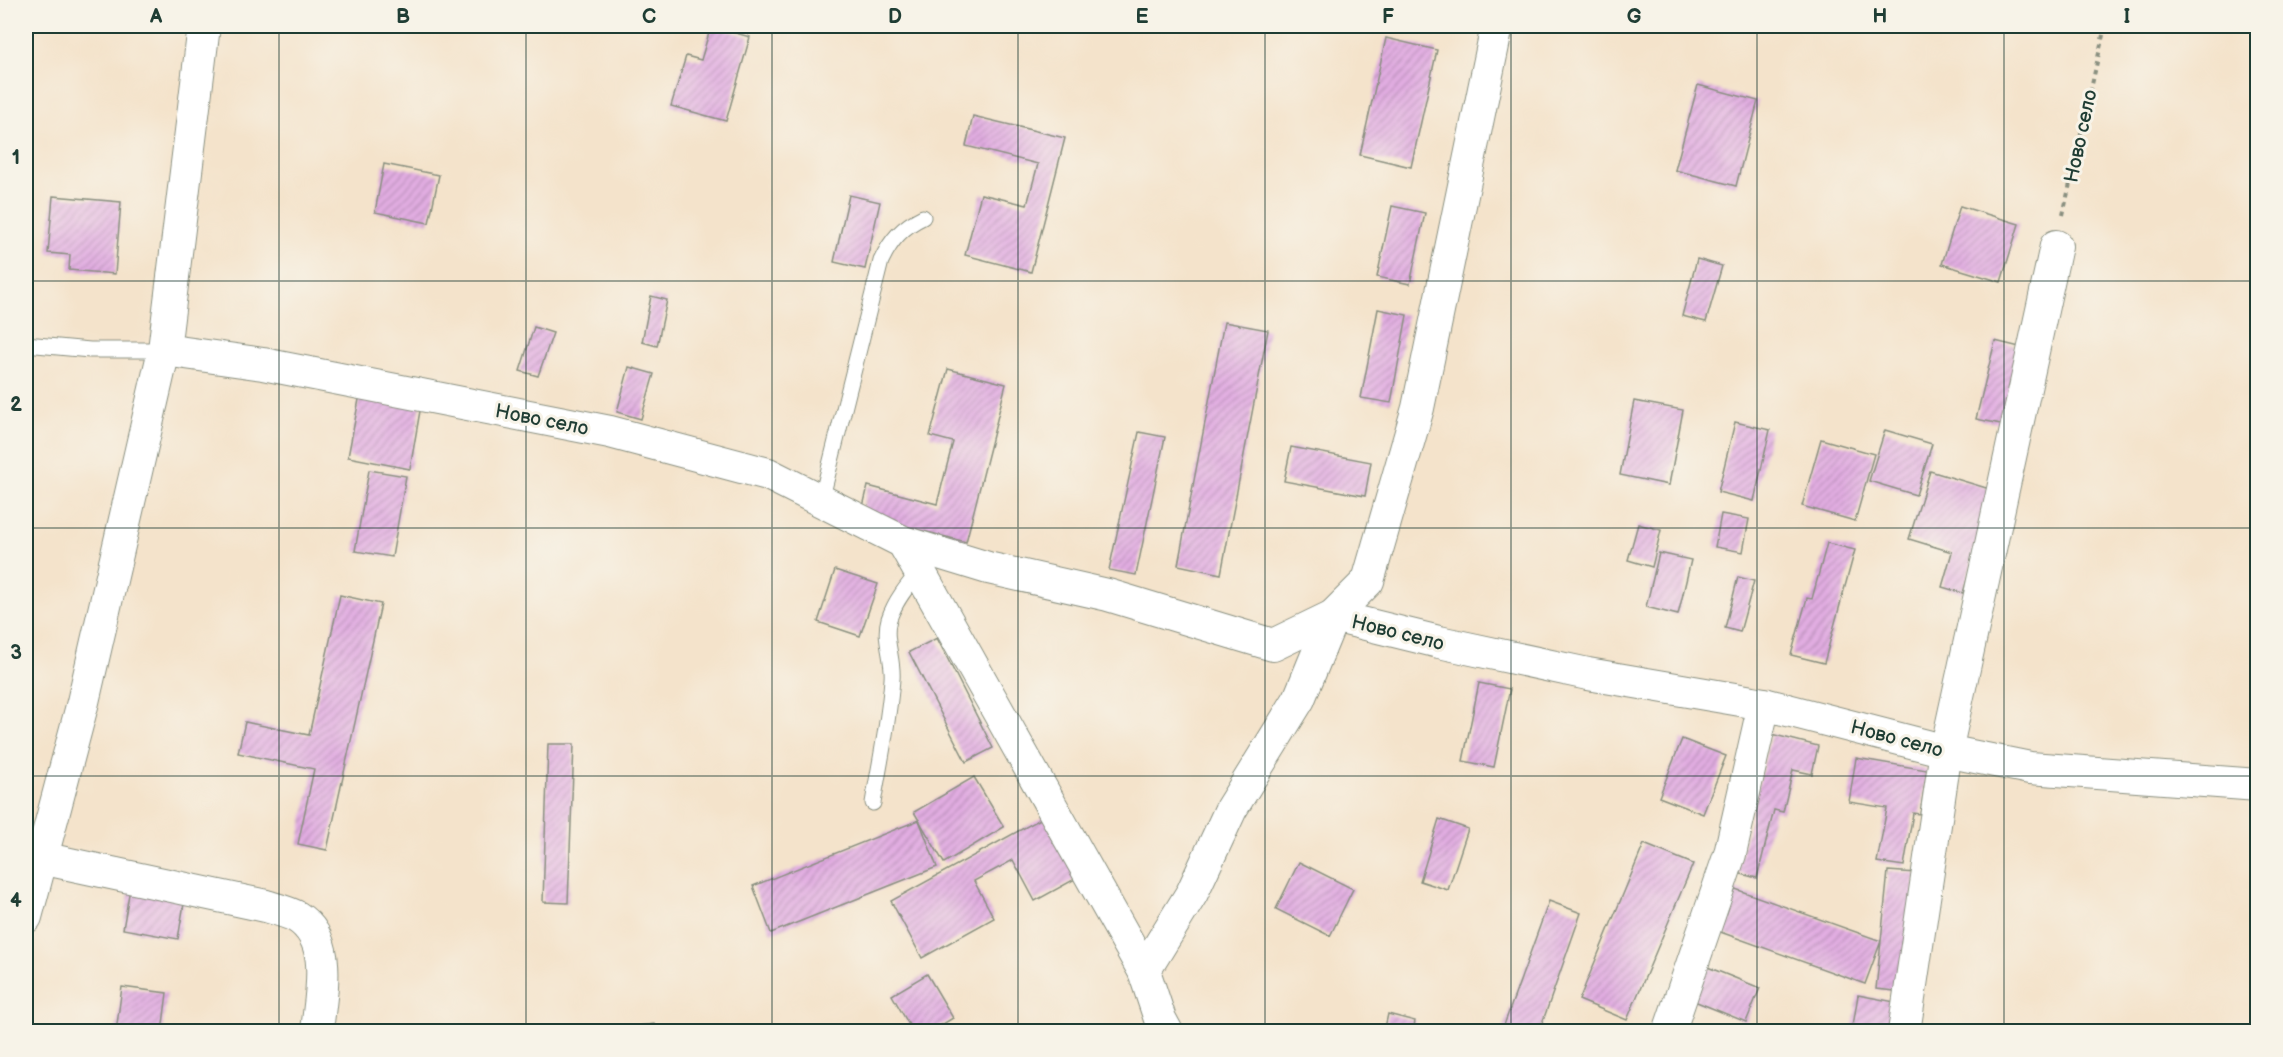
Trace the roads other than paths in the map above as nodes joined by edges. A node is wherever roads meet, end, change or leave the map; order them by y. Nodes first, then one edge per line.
1 (204, 26) edge
2 (1497, 26) edge
3 (923, 217) dead end
4 (2056, 246) road end
5 (26, 344) edge
6 (164, 350) junction
7 (821, 501) junction
8 (903, 542) junction
9 (919, 572) junction
10 (1334, 616) junction
11 (1764, 704) junction
12 (1946, 752) junction
13 (2258, 785) edge
14 (873, 803) dead end
15 (41, 858) junction
16 (26, 917) edge
17 (1144, 971) junction
18 (1162, 1027) edge
19 (317, 1032) edge
20 (1669, 1032) edge
21 (1904, 1032) edge

1 - 6 street
2 - 10 street
3 - 7 lane
4 - 12 street
5 - 6 lane
6 - 7 street, Ново село
6 - 15 street
7 - 8 street, Ново село
8 - 9 street
8 - 10 street, Ново село
9 - 14 lane
9 - 17 street
10 - 11 street, Ново село
10 - 17 street
11 - 12 street, Ново село
11 - 20 street
12 - 13 street, Ново село
12 - 21 street
15 - 16 street
15 - 19 street
17 - 18 street

